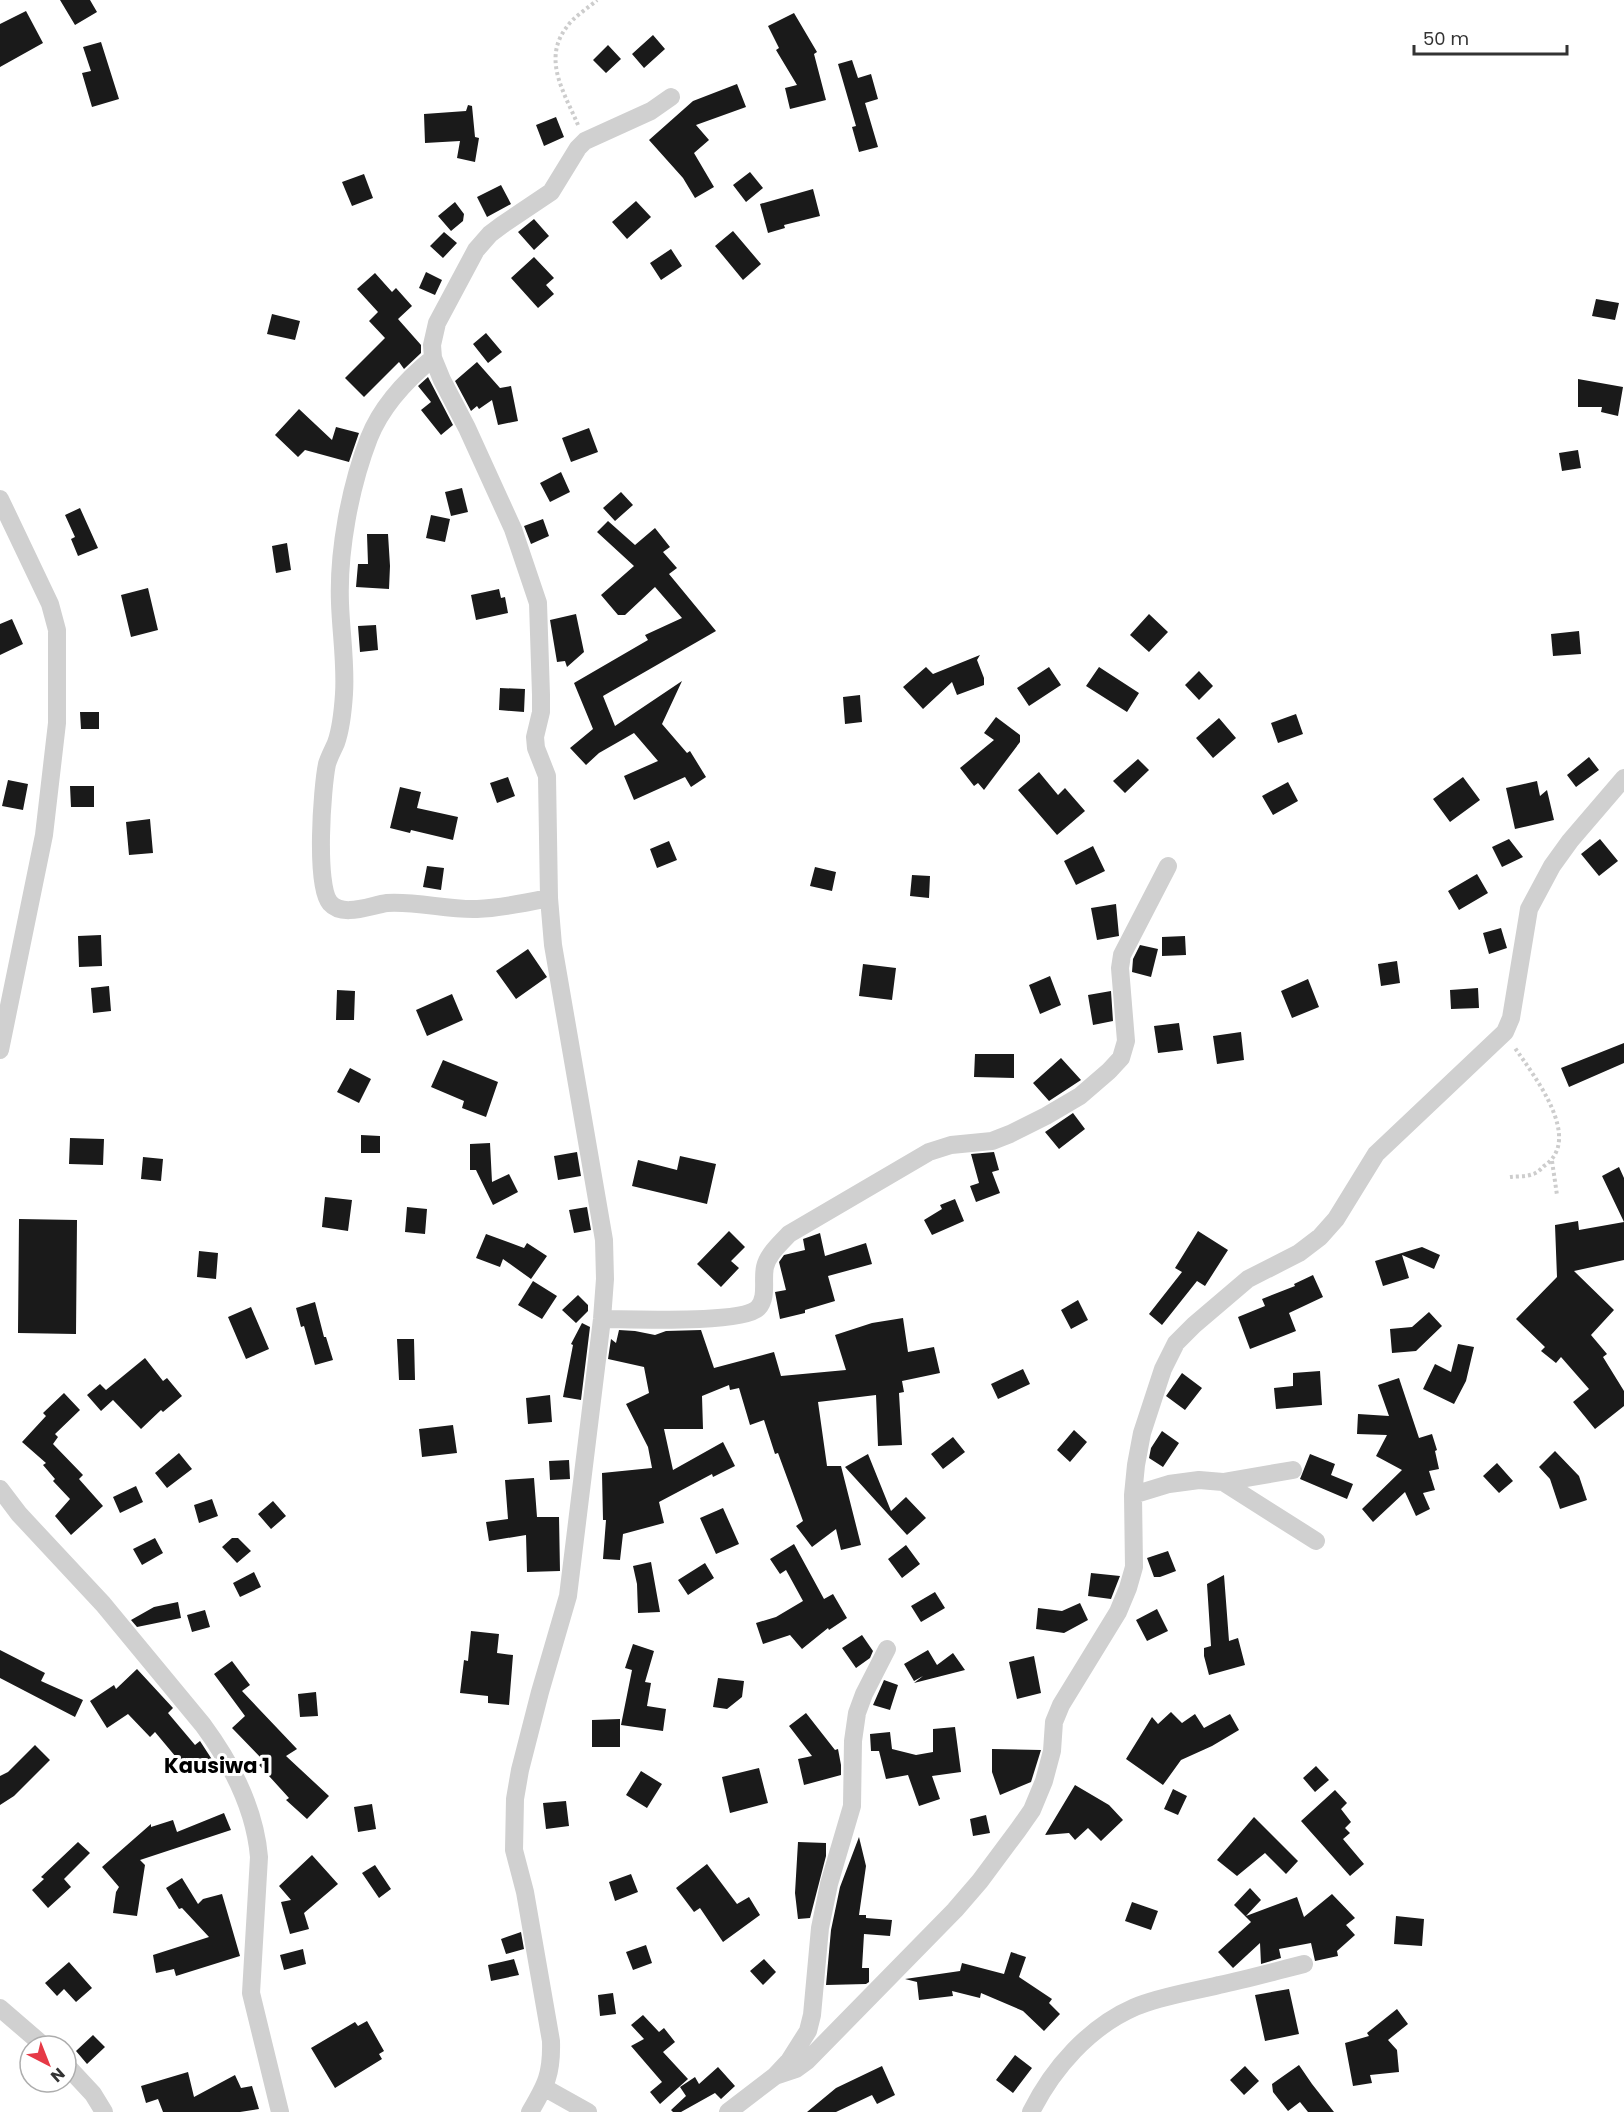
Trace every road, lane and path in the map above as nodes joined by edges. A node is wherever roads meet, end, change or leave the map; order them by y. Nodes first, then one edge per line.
1 (597, 0) edge
2 (670, 97) dead end
3 (585, 141) junction
4 (433, 358) junction
5 (0, 499) edge
6 (1624, 778) edge
7 (1168, 866) dead end
8 (549, 898) junction
9 (1505, 1032) junction
10 (0, 1050) edge
11 (1552, 1161) junction
12 (1509, 1177) dead end
13 (1557, 1195) dead end
14 (602, 1319) junction
15 (1293, 1470) dead end
16 (1223, 1482) junction
17 (0, 1489) edge
18 (1133, 1495) junction
19 (1316, 1541) dead end
20 (887, 1649) dead end
21 (1304, 1964) dead end
22 (0, 2008) edge
23 (30, 2034) edge
24 (775, 2076) junction
25 (78, 2078) edge
26 (545, 2088) junction
27 (104, 2112) edge
28 (280, 2112) edge
29 (530, 2112) edge
30 (588, 2112) edge
31 (728, 2112) edge
32 (1031, 2112) edge

1 - 3 path
2 - 3 street
3 - 4 street
4 - 8 street
4 - 8 street
5 - 10 street
6 - 9 street
7 - 14 street
8 - 14 street
9 - 11 path
9 - 18 street
11 - 12 path
11 - 13 path
14 - 26 street
15 - 16 street
16 - 18 street
16 - 19 street
17 - 28 street
18 - 24 street
20 - 24 street
21 - 32 street
22 - 23 street
24 - 31 street
25 - 27 street
26 - 29 street
26 - 30 street

